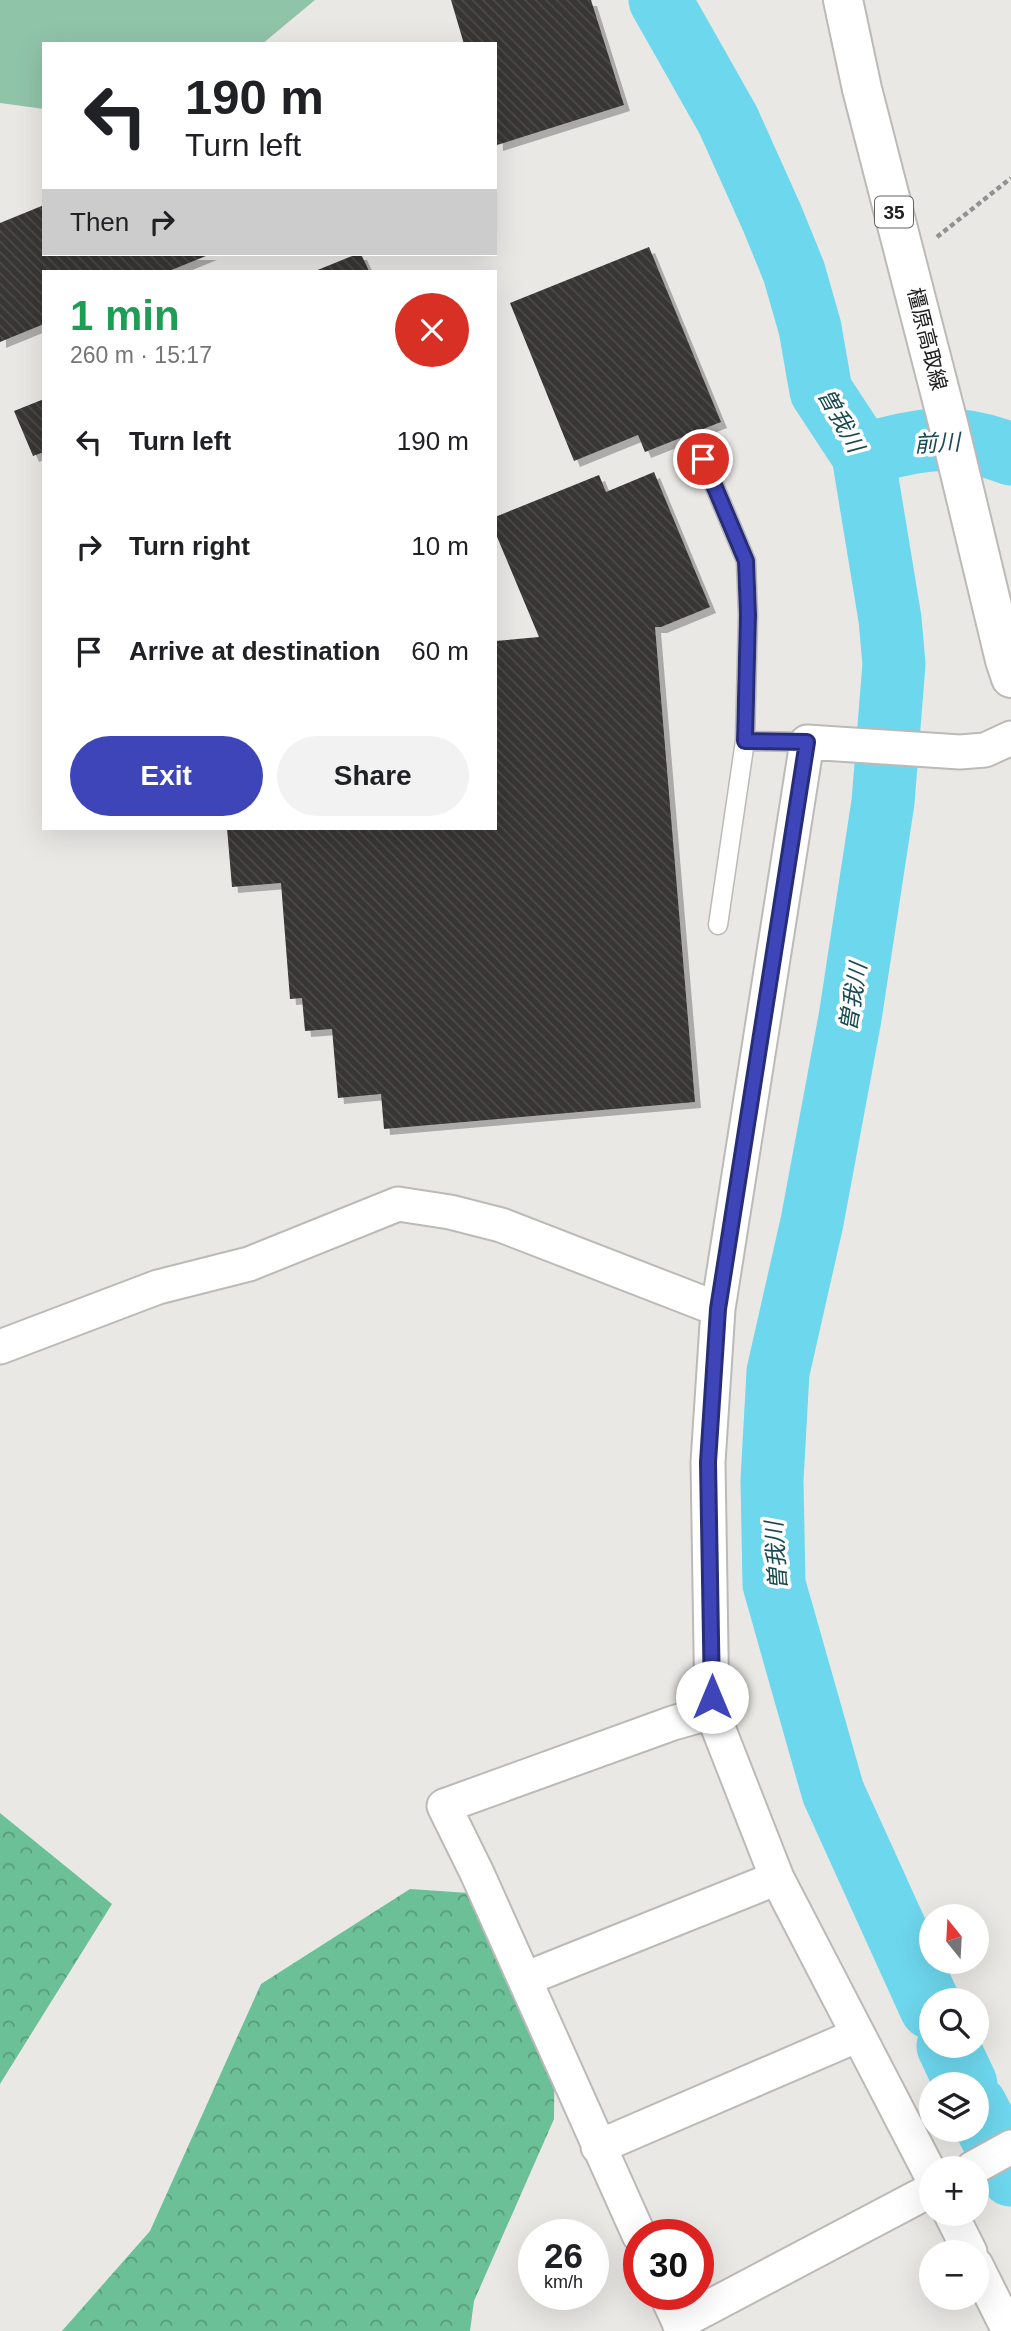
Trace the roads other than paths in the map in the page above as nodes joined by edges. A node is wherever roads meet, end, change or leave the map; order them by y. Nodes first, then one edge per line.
1 (843, 0) edge
2 (703, 459) dead end
3 (1011, 678) edge
4 (1011, 738) edge
5 (745, 741) junction
6 (814, 743) junction
7 (718, 925) dead end
8 (718, 1309) junction
9 (0, 1347) edge
10 (712, 1712) junction
11 (777, 1878) junction
12 (525, 1979) junction
13 (859, 2035) junction
14 (598, 2147) junction
15 (1011, 2147) edge
16 (921, 2156) edge
17 (989, 2159) edge
18 (919, 2196) edge
19 (632, 2219) edge
20 (989, 2291) edge
21 (676, 2316) edge
22 (1009, 2331) edge

1 - 3 main road, 橿原高取線 / 35
2 - 5 lane
4 - 6 street
5 - 6 lane
5 - 7 lane
6 - 8 street
8 - 9 street
8 - 10 street
10 - 11 street
10 - 12 street
11 - 12 street
11 - 13 street
12 - 14 street
13 - 14 street
13 - 16 street
14 - 19 street
15 - 17 street
18 - 21 street
20 - 22 street

